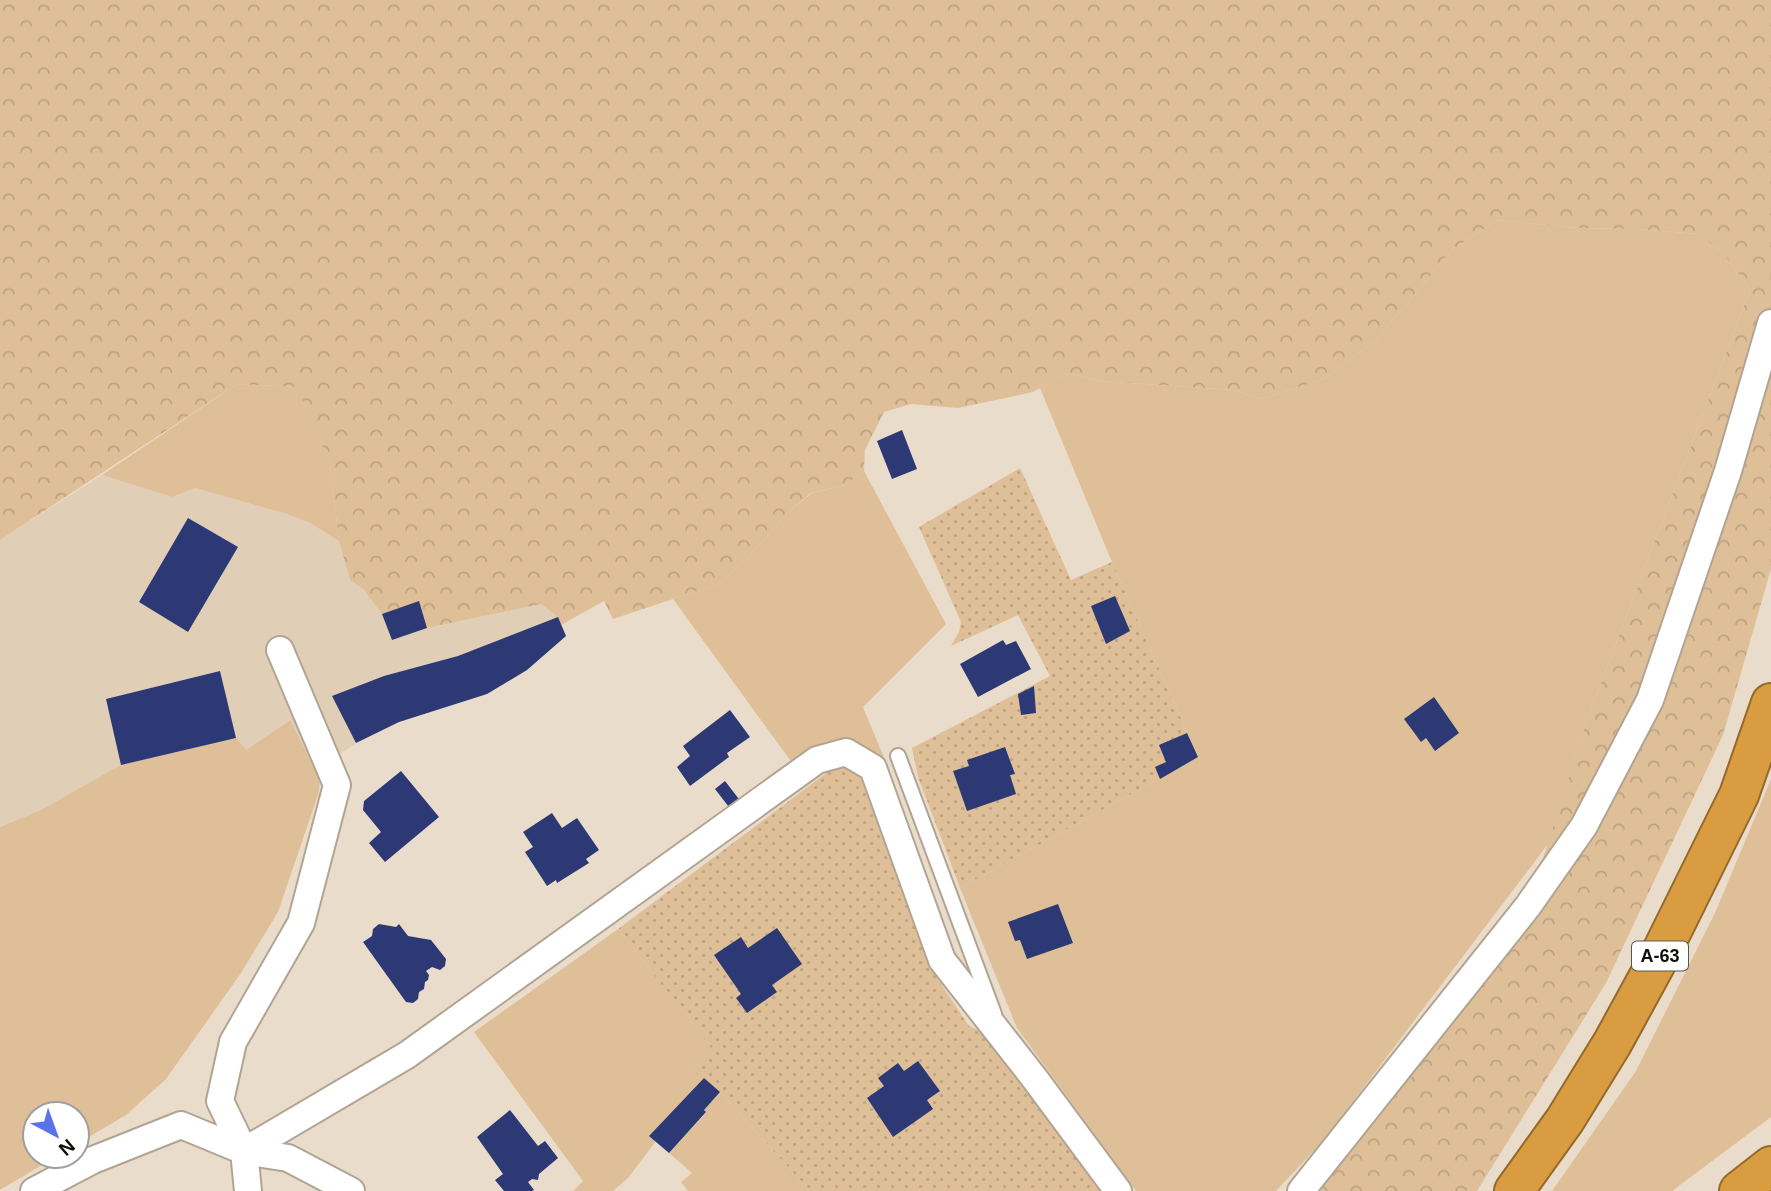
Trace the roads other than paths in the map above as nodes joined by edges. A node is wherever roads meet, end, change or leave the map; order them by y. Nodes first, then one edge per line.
1 (1771, 323) edge
2 (280, 650) dead end
3 (1771, 703) edge
4 (898, 756) dead end
5 (1003, 1038) junction
6 (244, 1151) junction
7 (1771, 1166) edge
8 (34, 1191) edge
9 (248, 1191) edge
10 (351, 1191) edge
11 (1118, 1191) edge
12 (1301, 1191) edge
13 (1514, 1191) edge
14 (1739, 1191) edge

1 - 12 street
2 - 6 street
3 - 13 highway, A-63
4 - 5 lane
5 - 6 street
5 - 11 street
6 - 8 street
6 - 9 street
6 - 10 street
7 - 14 highway

